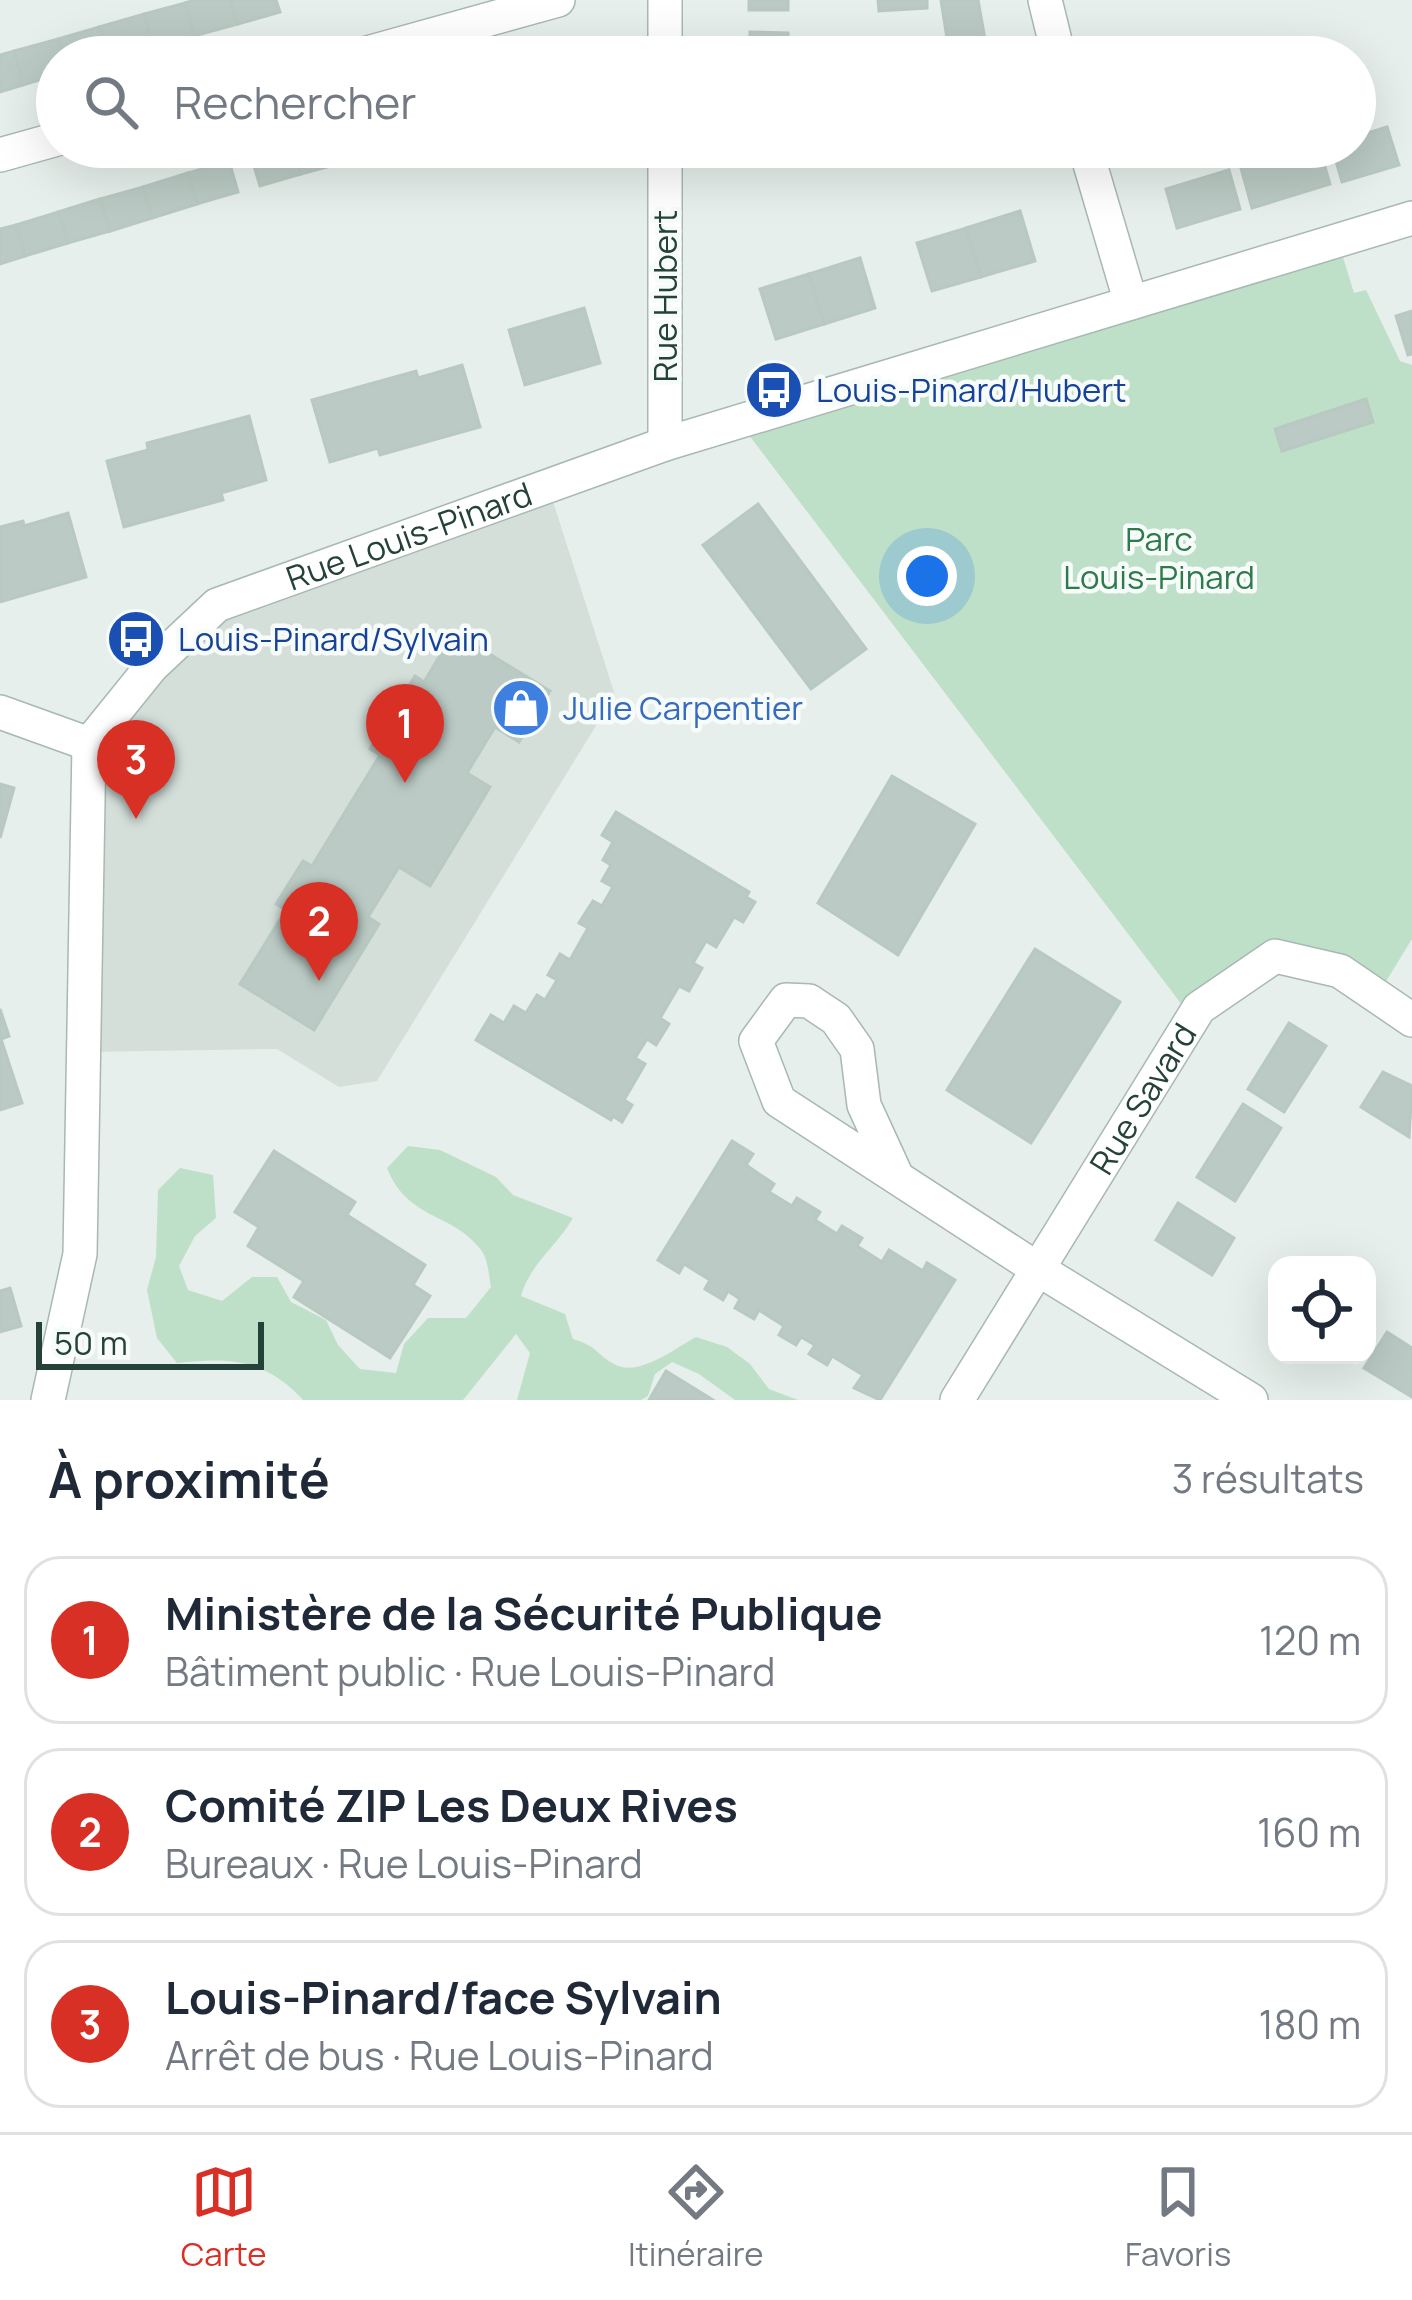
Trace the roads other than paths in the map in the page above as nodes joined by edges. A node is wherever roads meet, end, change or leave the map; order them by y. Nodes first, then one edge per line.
1 (558, 0) edge
2 (664, 0) edge
3 (1045, 0) edge
4 (429, 36) edge
5 (664, 36) edge
6 (1054, 36) edge
7 (36, 145) edge
8 (0, 155) edge
9 (664, 168) edge
10 (1091, 168) edge
11 (1412, 218) edge
12 (1131, 303) junction
13 (664, 445) junction
14 (0, 712) edge
15 (89, 744) junction
16 (1412, 1020) edge
17 (897, 1177) junction
18 (1036, 1268) junction
19 (48, 1400) edge
20 (957, 1400) edge
21 (1251, 1400) edge

1 - 4 street
2 - 5 street
3 - 6 street
7 - 8 street
9 - 13 street, Rue Hubert
10 - 12 street
11 - 12 street, Rue Louis-Pinard
12 - 13 street, Rue Louis-Pinard
13 - 15 street, Rue Louis-Pinard
14 - 15 street
15 - 19 street
16 - 18 street, Rue Savard
17 - 17 street
17 - 18 street
18 - 20 street, Rue Savard
18 - 21 street

